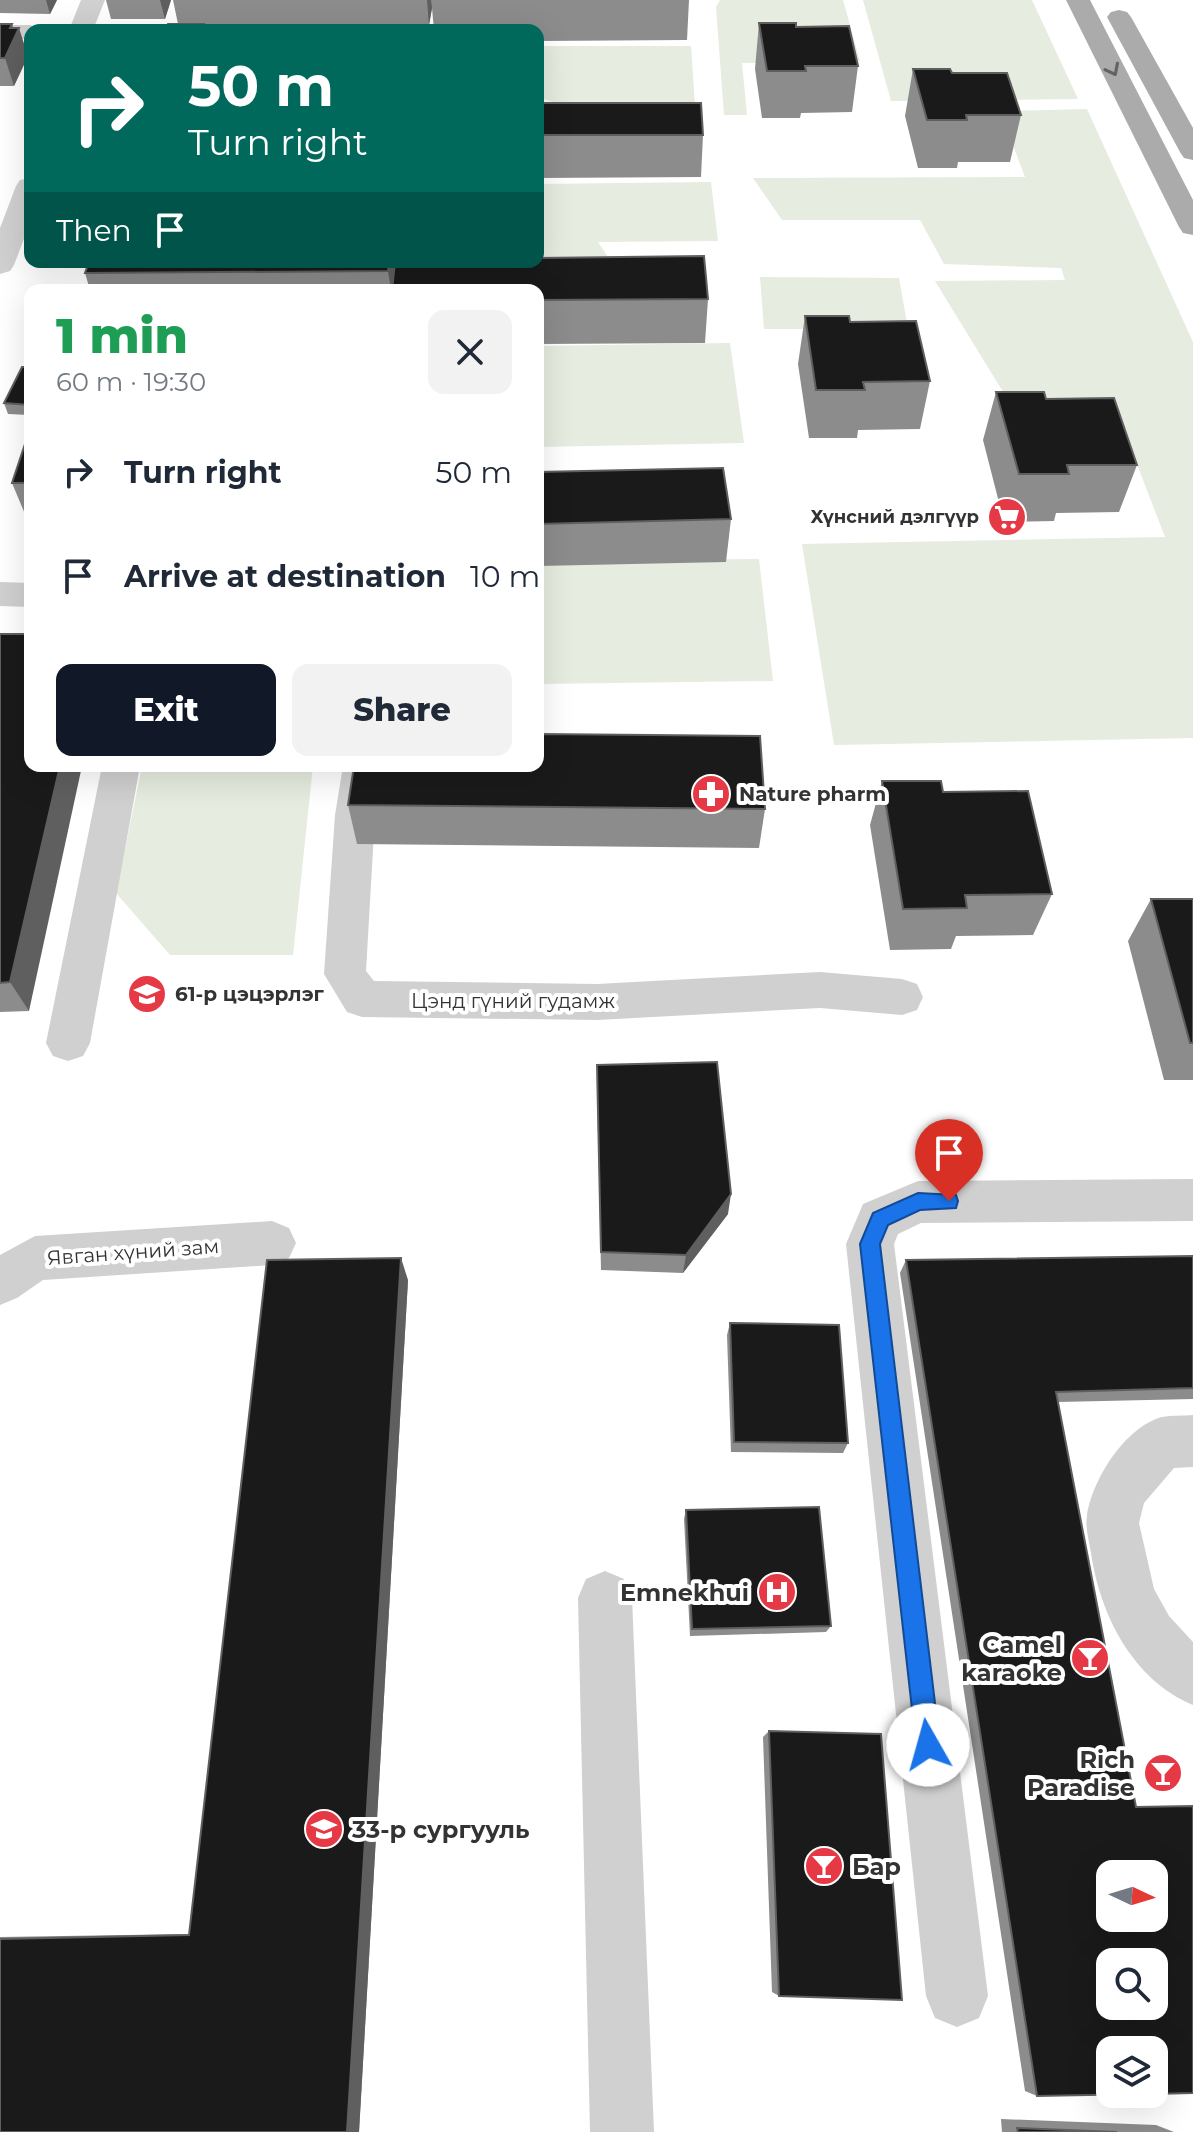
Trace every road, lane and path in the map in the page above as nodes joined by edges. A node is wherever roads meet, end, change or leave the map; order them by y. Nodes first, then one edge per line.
1 (93, 0) edge
2 (1078, 0) edge
3 (1110, 0) edge
4 (83, 24) edge
5 (0, 32) edge
6 (24, 32) edge
7 (1193, 152) edge
8 (24, 178) edge
9 (1193, 227) edge
10 (0, 265) edge
11 (0, 594) edge
12 (24, 595) edge
13 (120, 772) edge
14 (361, 772) edge
15 (902, 997) dead end
16 (68, 1043) dead end
17 (1193, 1200) edge
18 (272, 1243) dead end
19 (0, 1282) edge
20 (1193, 1441) edge
21 (605, 1598) dead end
22 (1193, 1677) edge
23 (957, 1996) dead end
24 (622, 2132) edge

1 - 4 street
2 -> 9 main road
3 - 7 main road
5 - 6 street
8 - 10 street
11 - 12 street
13 - 16 street
14 - 15 street, Цэнд гүний гудамж
17 - 23 street
18 - 19 street, Явган хүний зам
20 - 22 street
21 - 24 street

